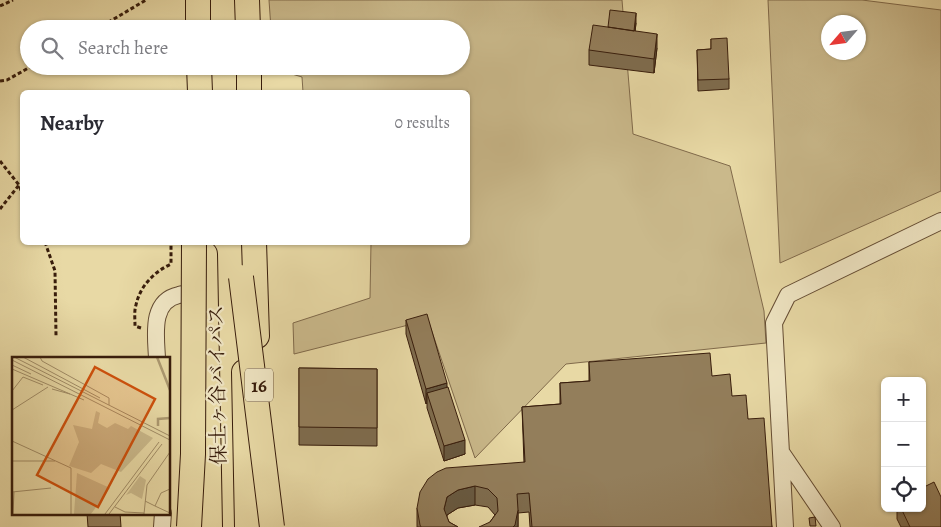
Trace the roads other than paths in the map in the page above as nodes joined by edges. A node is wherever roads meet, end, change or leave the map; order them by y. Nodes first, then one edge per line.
1 (197, 0) edge
2 (209, 0) edge
3 (235, 0) edge
4 (247, 0) edge
5 (197, 20) edge
6 (209, 20) edge
7 (235, 20) edge
8 (248, 20) edge
9 (195, 75) edge
10 (200, 75) edge
11 (210, 75) edge
12 (236, 75) edge
13 (249, 75) edge
14 (195, 90) edge
15 (200, 90) edge
16 (211, 90) edge
17 (237, 90) edge
18 (249, 90) edge
19 (941, 221) edge
20 (194, 245) edge
21 (204, 245) edge
22 (214, 245) edge
23 (240, 245) edge
24 (254, 245) edge
25 (242, 276) junction
26 (206, 293) junction
27 (157, 357) edge
28 (781, 452) junction
29 (163, 514) edge
30 (162, 527) edge
31 (189, 527) edge
32 (210, 527) edge
33 (219, 527) edge
34 (247, 527) edge
35 (263, 527) edge
36 (272, 527) edge
37 (786, 527) edge
38 (832, 527) edge

1 - 5 highway
2 - 6 highway
3 - 7 highway
4 - 8 highway
9 - 14 highway
10 - 15 highway
11 - 16 highway
12 - 17 highway
13 - 18 highway
19 - 28 street
20 - 31 highway, bridge
21 - 26 highway
22 - 33 highway, 保土ヶ谷バイパス / 16
23 - 25 highway, 保土ヶ谷バイパス / 16
24 - 35 highway, 16
25 - 34 highway, 保土ヶ谷バイパス / 16, bridge
25 - 36 highway, bridge
26 - 27 street
26 - 32 highway
28 - 37 street
28 - 38 street
29 - 30 street

